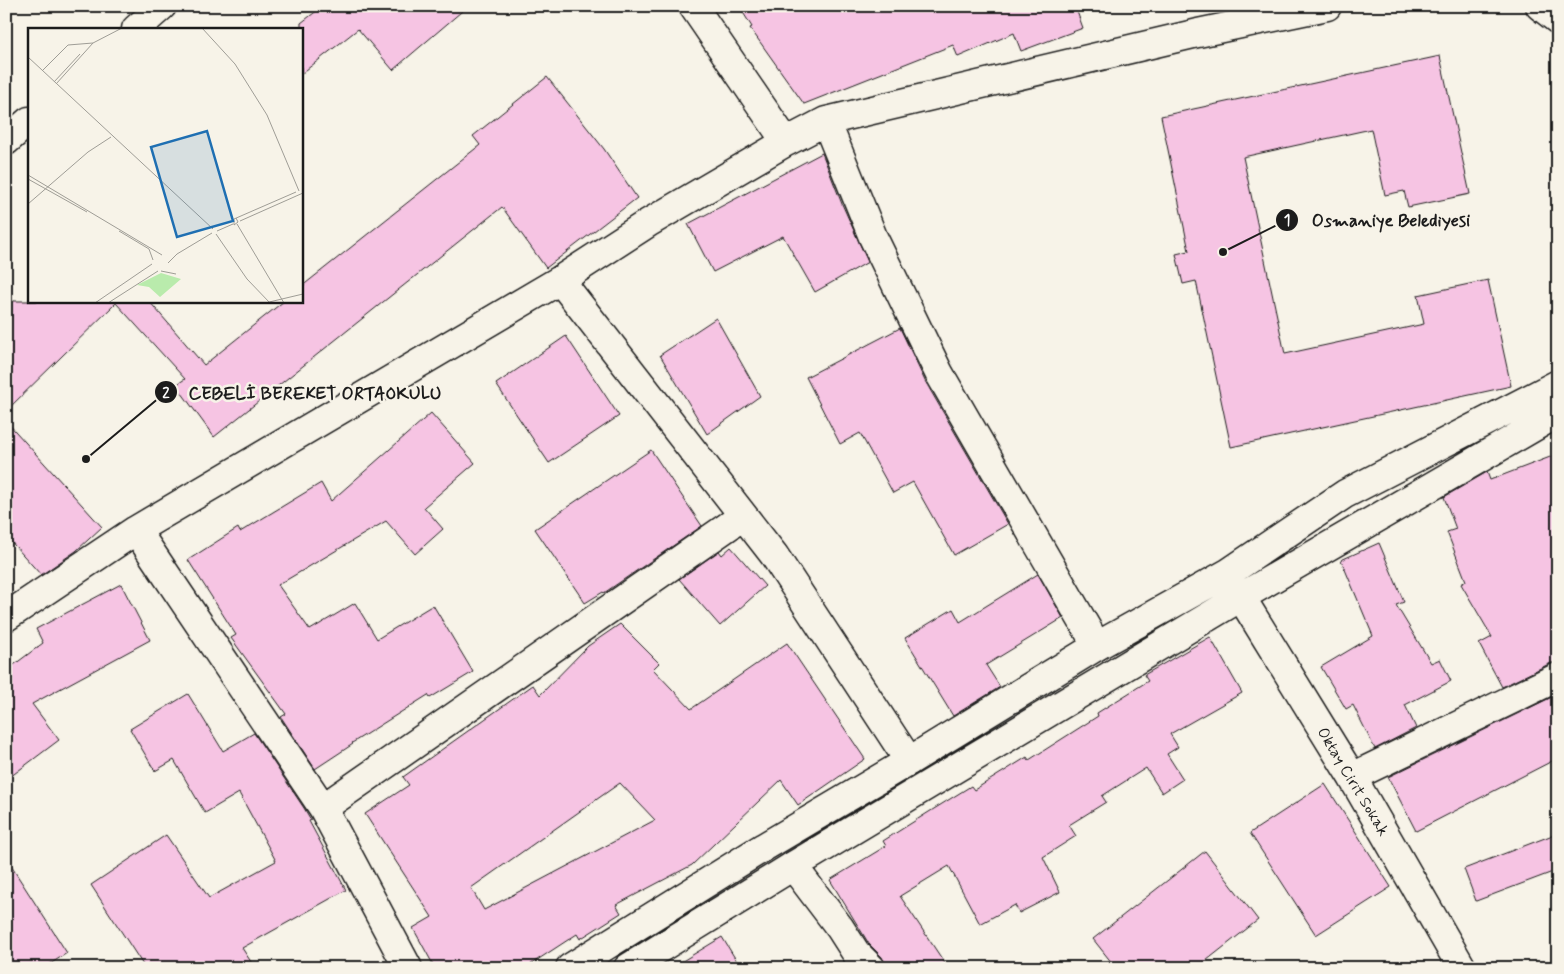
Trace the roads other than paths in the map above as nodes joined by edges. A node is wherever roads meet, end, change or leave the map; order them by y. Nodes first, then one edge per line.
1 (162, 6) edge
2 (693, 6) edge
3 (1327, 6) edge
4 (1540, 6) edge
5 (1558, 20) edge
6 (137, 28) edge
7 (826, 120) junction
8 (28, 122) edge
9 (6, 140) edge
10 (786, 142) junction
11 (560, 280) junction
12 (1558, 384) edge
13 (1558, 413) edge
14 (743, 516) junction
15 (136, 530) junction
16 (1241, 597) junction
17 (6, 617) edge
18 (1097, 646) junction
19 (1558, 677) edge
20 (910, 762) junction
21 (1352, 777) junction
22 (323, 808) junction
23 (764, 847) junction
24 (794, 866) junction
25 (408, 968) edge
26 (570, 968) edge
27 (628, 968) edge
28 (871, 968) edge
29 (1462, 968) edge

1 - 6 street
2 - 10 street
3 - 7 street
4 - 5 street
7 - 10 street
7 - 18 street
8 - 9 street
10 - 11 street
11 - 14 street
11 - 15 street
12 - 18 street
13 - 16 street
14 - 20 street
14 - 22 street
15 - 17 street
15 - 22 street
16 - 21 street, Oktay Cirit Sokak
16 - 24 street
18 - 20 street
19 - 21 street
20 - 23 street
21 - 29 street, Oktay Cirit Sokak
22 - 25 street
23 - 24 street
23 - 26 street
24 - 27 street
24 - 28 street

